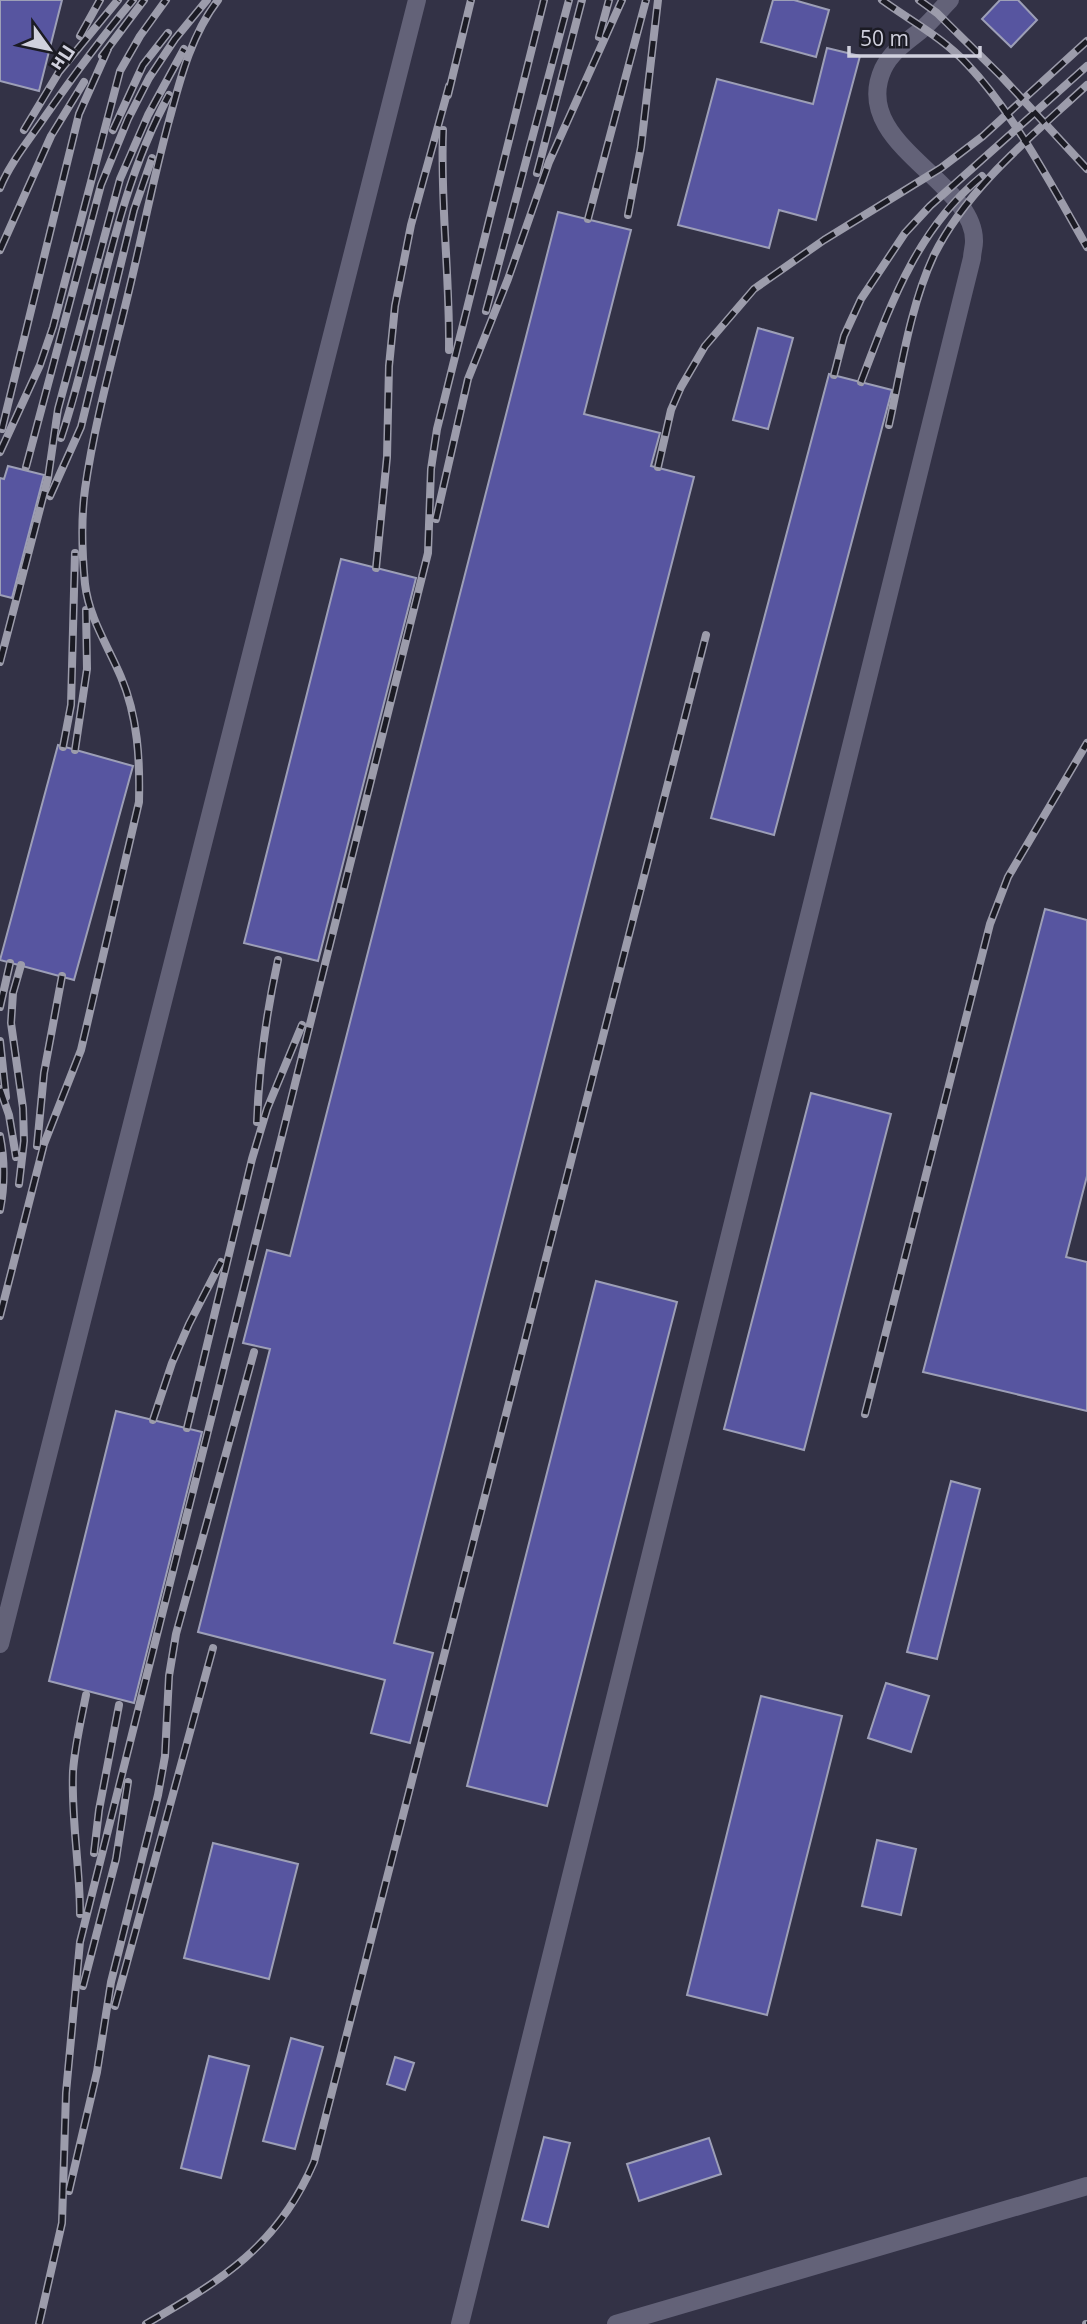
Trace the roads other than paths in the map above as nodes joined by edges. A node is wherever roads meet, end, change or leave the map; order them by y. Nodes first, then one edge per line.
1 (418, 0) edge
2 (950, 0) edge
3 (0, 1644) edge
4 (1087, 2186) edge
5 (460, 2324) edge
6 (615, 2324) edge

1 - 3 lane
2 - 5 lane
4 - 6 lane

